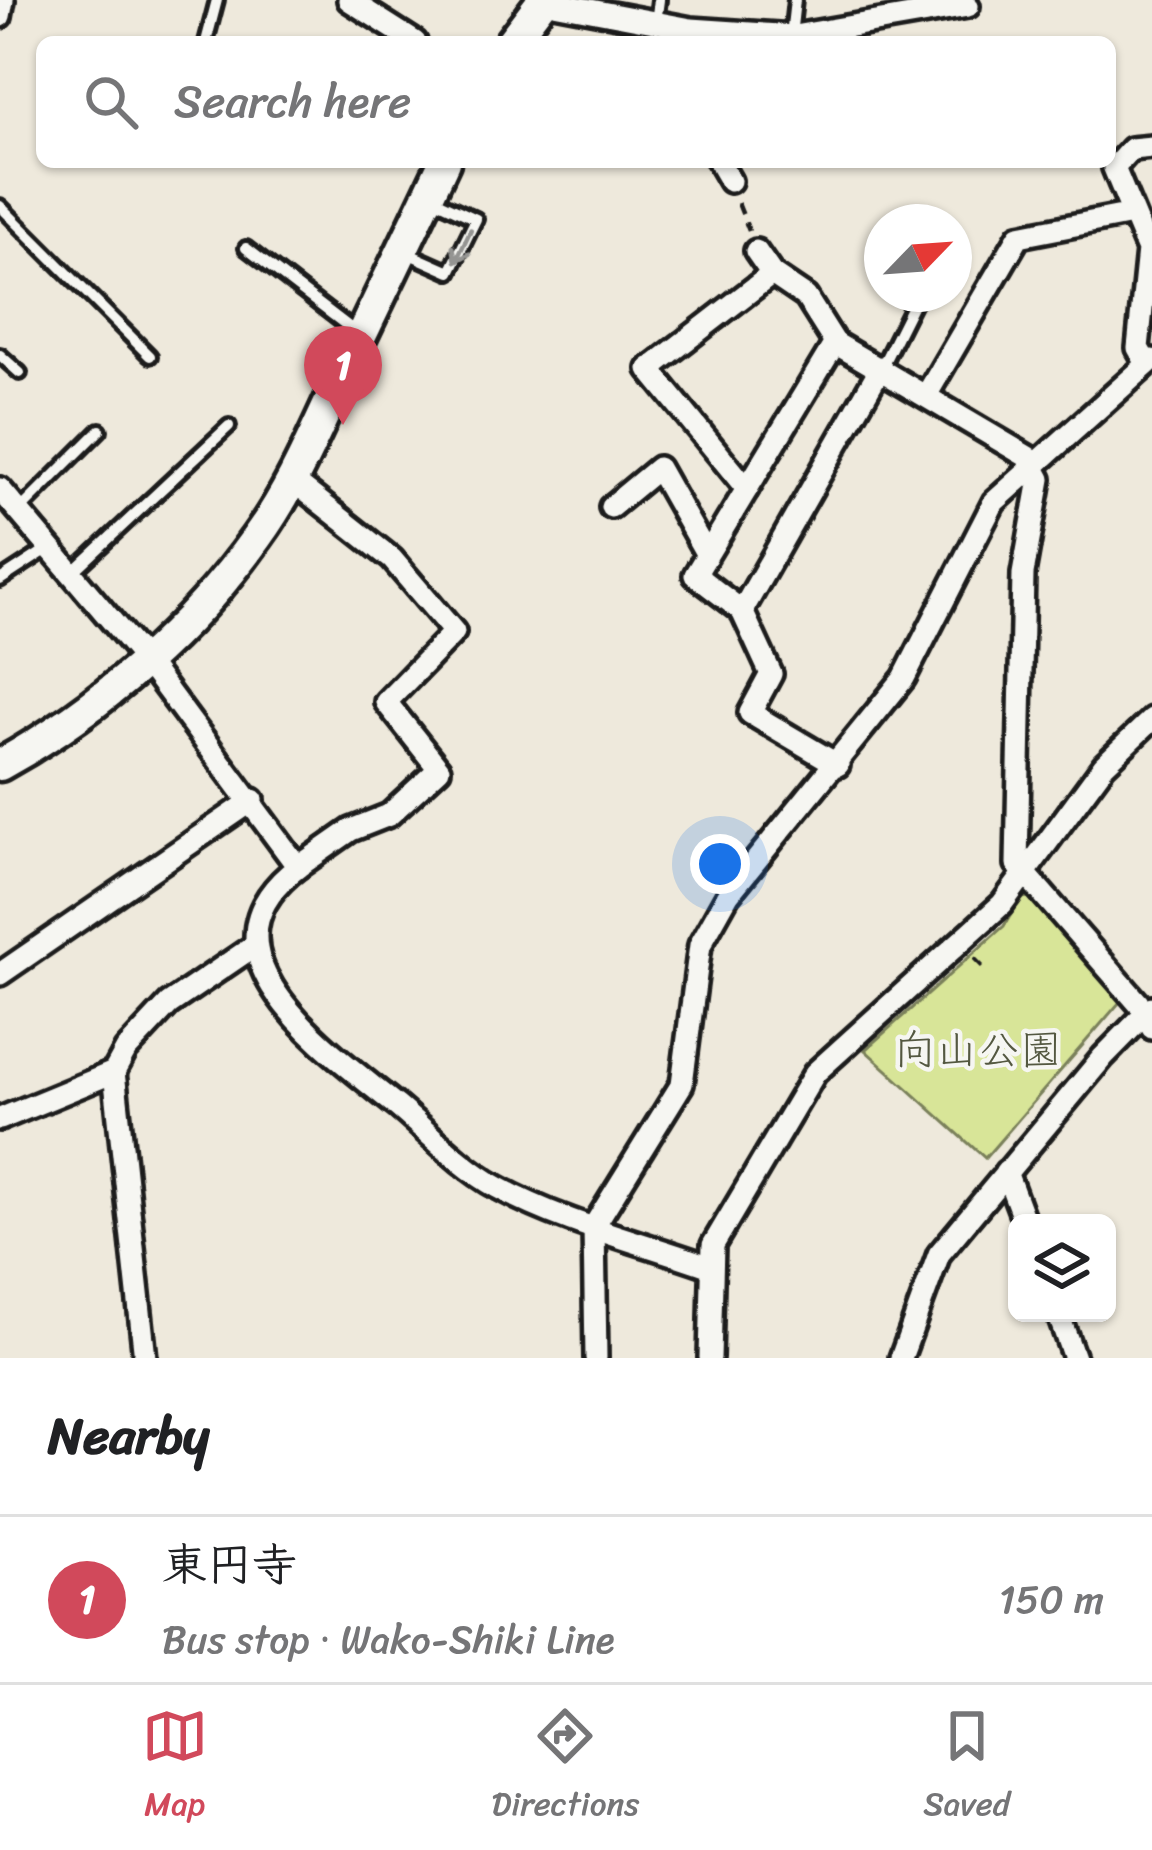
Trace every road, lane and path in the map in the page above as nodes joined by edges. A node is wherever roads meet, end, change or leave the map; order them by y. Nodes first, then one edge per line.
1 (2, 0) edge
2 (217, 0) edge
3 (349, 0) edge
4 (543, 0) edge
5 (795, 0) edge
6 (968, 6) dead end
7 (657, 11) edge
8 (0, 16) edge
9 (208, 36) edge
10 (406, 36) edge
11 (516, 36) edge
12 (691, 36) edge
13 (791, 36) junction
14 (1152, 147) edge
15 (1116, 166) edge
16 (441, 168) edge
17 (1114, 168) edge
18 (724, 171) edge
19 (428, 197) junction
20 (0, 206) edge
21 (1132, 214) junction
22 (246, 248) dead end
23 (1150, 250) edge
24 (402, 251) junction
25 (756, 251) joint
26 (772, 274) junction
27 (909, 312) edge
28 (361, 336) junction
29 (835, 343) junction
30 (0, 355) edge
31 (151, 356) dead end
32 (1149, 361) edge
33 (881, 367) junction
34 (20, 373) dead end
35 (927, 394) junction
36 (229, 426) dead end
37 (100, 430) dead end
38 (1033, 467) junction
39 (292, 480) junction
40 (0, 489) edge
41 (747, 489) junction
42 (611, 507) dead end
43 (19, 511) junction
44 (49, 548) junction
45 (706, 553) junction
46 (71, 574) junction
47 (0, 580) edge
48 (742, 611) junction
49 (145, 660) junction
50 (1152, 719) edge
51 (0, 765) edge
52 (838, 765) junction
53 (253, 800) junction
54 (298, 867) junction
55 (1022, 872) junction
56 (254, 946) junction
57 (0, 974) edge
58 (1150, 1016) edge
59 (114, 1072) junction
60 (0, 1119) edge
61 (1006, 1172) junction
62 (1021, 1214) edge
63 (594, 1226) junction
64 (711, 1267) junction
65 (1061, 1322) edge
66 (145, 1358) edge
67 (596, 1358) edge
68 (710, 1358) edge
69 (901, 1358) edge
70 (1075, 1358) edge

1 - 8 street
2 - 9 lane
3 - 10 street
4 - 7 street
4 - 11 main road
5 - 13 lane
6 - 13 street
7 - 12 street
12 - 13 street
14 - 15 street
16 - 19 main road
17 - 21 street
18 - 25 path
19 - 24 main road
19 -> 24 lane
20 - 31 lane
21 - 23 street
21 - 35 street
22 - 28 lane
23 - 32 street
24 - 28 main road
25 - 26 street
26 - 29 street
26 - 41 street
27 - 33 lane
28 - 39 main road
29 - 33 street
29 - 41 street
30 - 34 lane
32 - 38 street
33 - 35 street
33 - 48 street
35 - 38 street
36 - 46 lane
37 - 43 lane
38 - 52 street
38 - 55 street
39 - 49 main road
39 - 54 street
40 - 43 street
41 - 45 street
42 - 45 street
43 - 44 street
44 - 46 street
44 - 47 lane
45 - 48 street
46 - 49 street
48 - 52 street
49 - 51 main road
49 - 53 street
50 - 55 street
52 - 63 street
53 - 54 street
53 - 57 street
54 - 56 street
55 - 58 street
55 - 64 street
56 - 59 street
56 - 63 street
58 - 61 street
59 - 60 street
59 - 66 street
61 - 62 street
61 - 69 street
63 - 64 street
63 - 67 street
64 - 68 street
65 - 70 street

